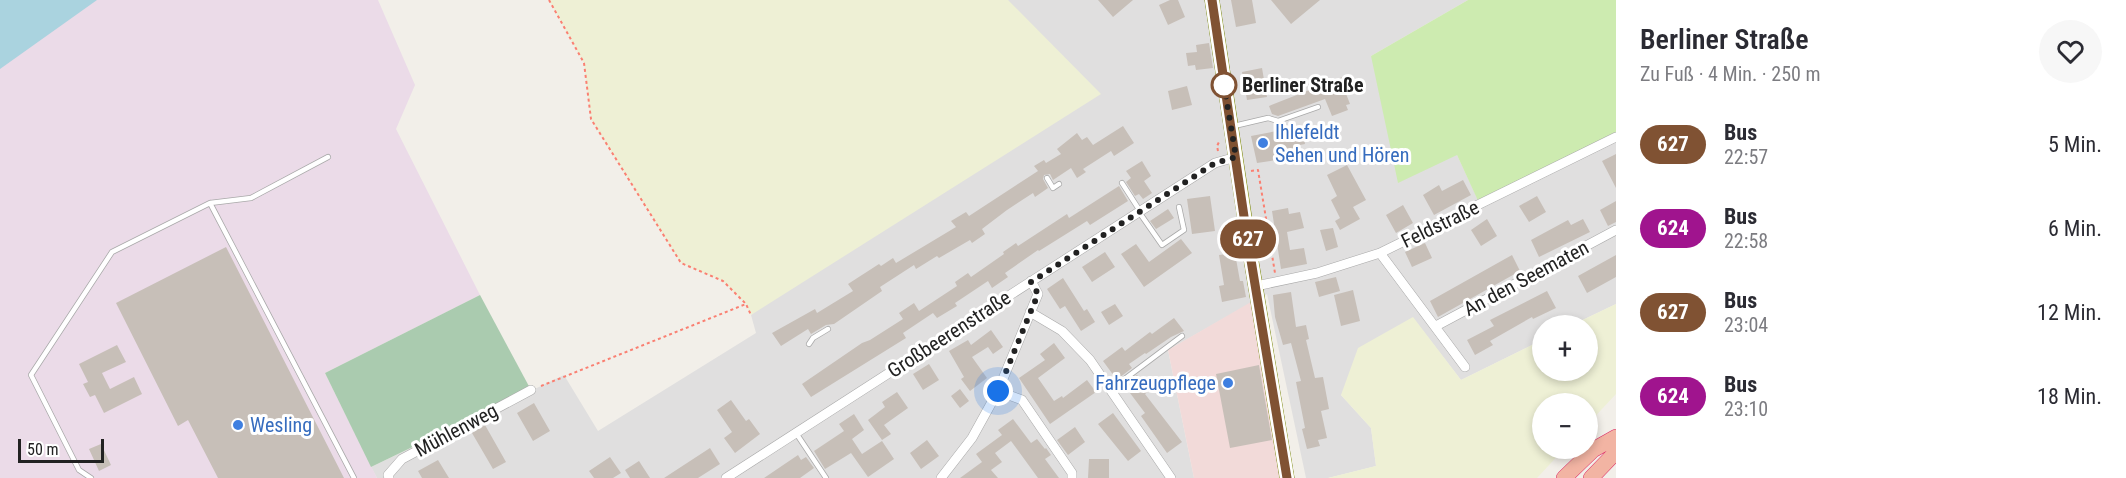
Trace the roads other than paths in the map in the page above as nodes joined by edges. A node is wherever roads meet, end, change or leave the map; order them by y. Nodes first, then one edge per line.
1 (1212, 0) edge
2 (1318, 107) dead end
3 (1231, 126) junction
4 (1616, 137) edge
5 (328, 157) dead end
6 (1236, 157) junction
7 (1047, 178) dead end
8 (1122, 183) dead end
9 (1059, 184) dead end
10 (210, 203) junction
11 (1179, 207) dead end
12 (1139, 212) junction
13 (1616, 230) edge
14 (1380, 253) junction
15 (1031, 282) junction
16 (1256, 286) junction
17 (1030, 312) junction
18 (1436, 326) junction
19 (828, 329) dead end
20 (1182, 336) dead end
21 (809, 344) dead end
22 (1466, 367) dead end
23 (531, 390) road end
24 (1110, 390) junction
25 (998, 391) junction
26 (796, 433) junction
27 (1616, 438) edge
28 (1616, 452) edge
29 (91, 478) edge
30 (354, 478) edge
31 (389, 478) edge
32 (726, 478) edge
33 (826, 478) edge
34 (941, 478) edge
35 (1072, 478) edge
36 (1171, 478) edge
37 (1287, 478) edge
38 (1564, 478) edge
39 (1591, 478) edge

1 - 3 main road
2 - 3 lane
3 - 6 main road
4 - 14 street, Feldstraße
5 - 10 lane
6 - 12 street, Großbeerenstraße
6 - 16 main road
7 - 9 lane
8 - 12 lane
10 - 29 lane
10 - 30 lane
11 - 12 lane
12 - 15 street, Großbeerenstraße
13 - 18 street, An den Seematen
14 - 16 street, Feldstraße
14 - 18 street
15 - 17 street
15 - 26 street, Großbeerenstraße
16 - 37 main road
17 - 24 street
17 - 25 street
18 - 22 street
19 - 21 lane
20 - 24 lane
23 - 31 street, Mühlenweg
24 - 36 street
25 - 34 street
25 - 35 street
26 - 32 street, Großbeerenstraße
26 - 33 lane
27 - 38 highway
28 - 39 highway

